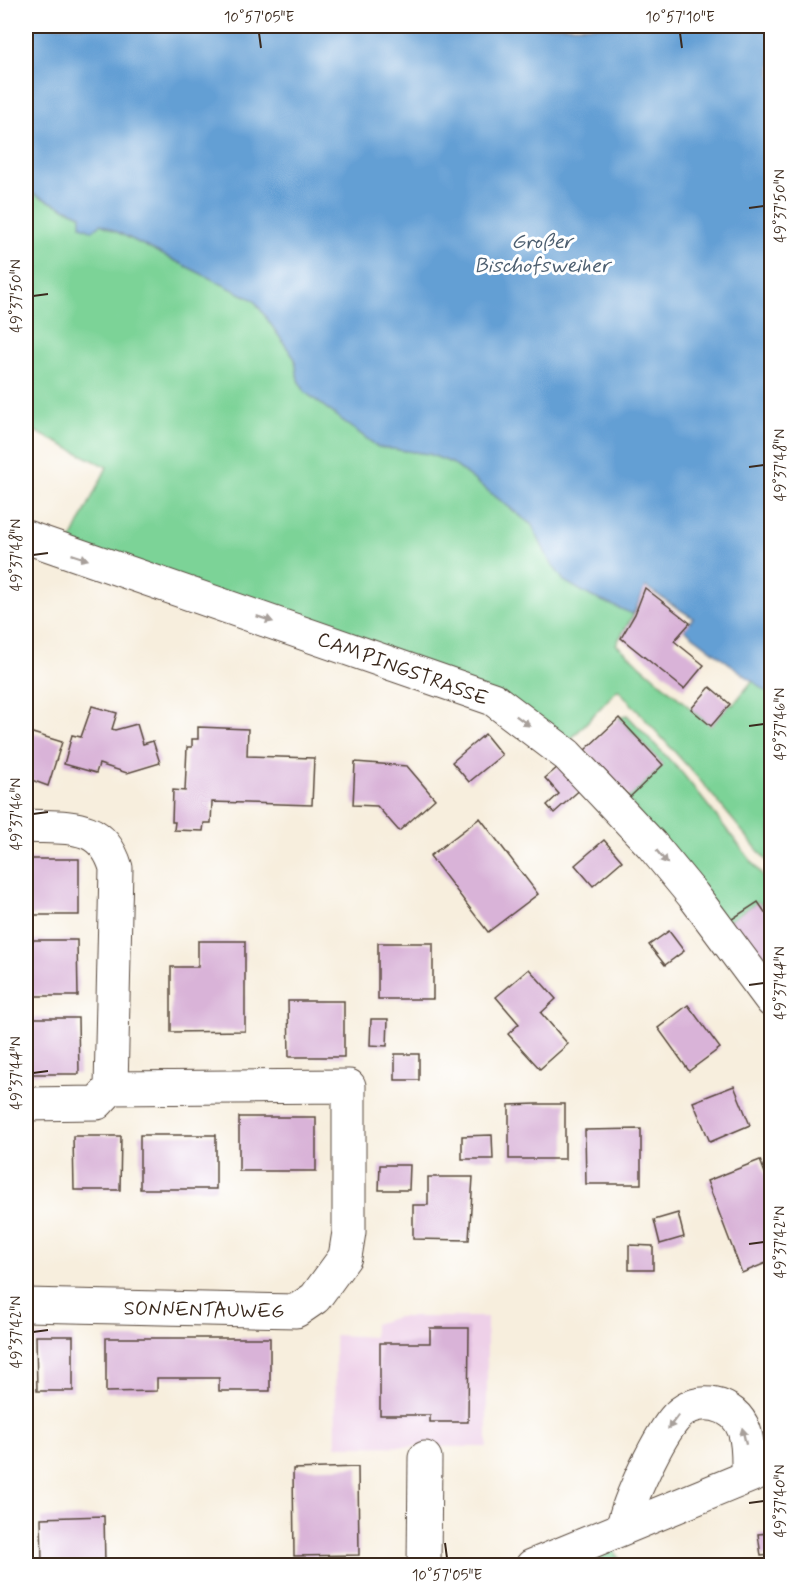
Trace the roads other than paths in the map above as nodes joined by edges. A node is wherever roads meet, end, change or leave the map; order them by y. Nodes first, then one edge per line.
1 (26, 537) edge
2 (26, 826) edge
3 (771, 1001) edge
4 (111, 1088) junction
5 (26, 1104) edge
6 (26, 1305) edge
7 (425, 1458) dead end
8 (760, 1472) edge
9 (623, 1527) junction
10 (424, 1566) edge
11 (532, 1566) edge

1 -> 3 street, CAMPINGSTRASSE
2 - 4 street
4 - 5 street
4 - 6 street, SONNENTAUWEG
7 - 10 street
8 - 9 street
8 -> 9 street
9 - 11 street

